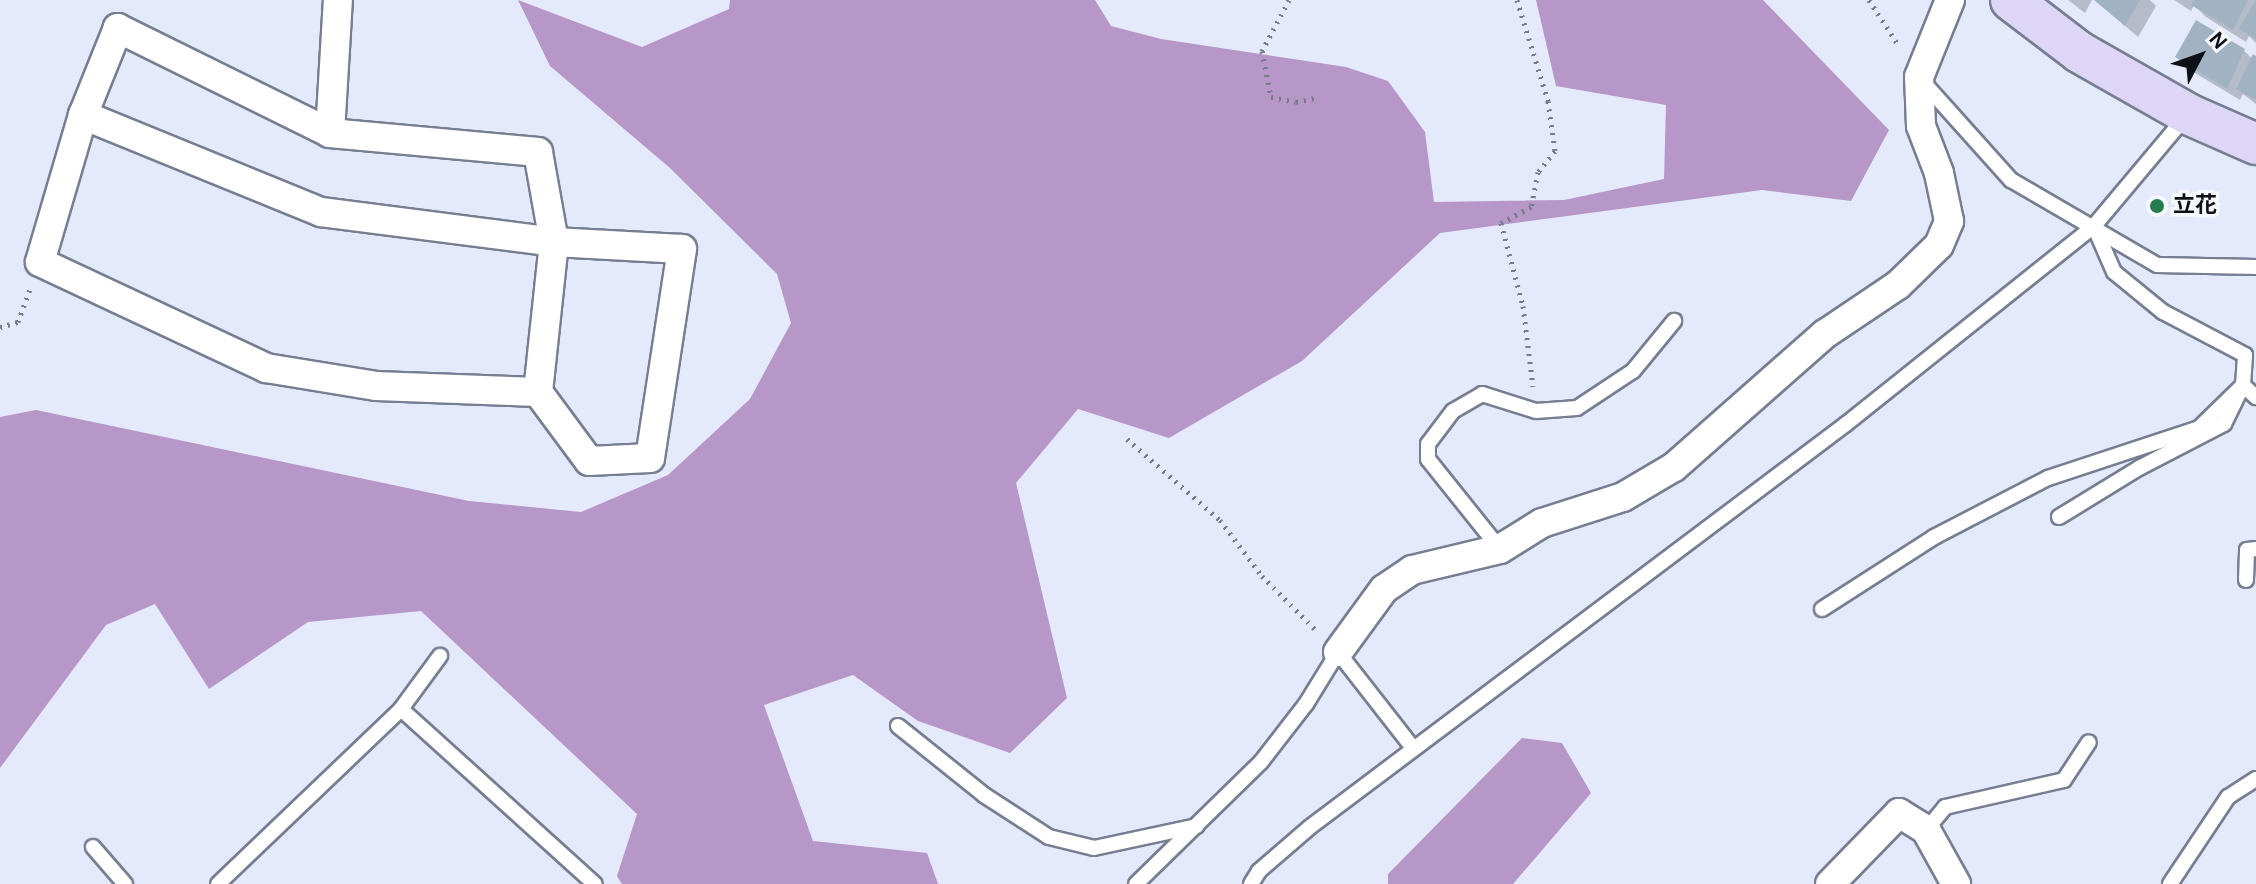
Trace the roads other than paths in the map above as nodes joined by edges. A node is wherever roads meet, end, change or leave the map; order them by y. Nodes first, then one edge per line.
1 (338, 0) edge
2 (1950, 0) edge
3 (2011, 0) edge
4 (1919, 77) junction
5 (2188, 114) junction
6 (83, 115) junction
7 (330, 133) junction
8 (2256, 144) edge
9 (2094, 226) junction
10 (554, 242) junction
11 (2256, 267) edge
12 (1674, 321) dead end
13 (2243, 385) junction
14 (538, 392) junction
15 (2256, 397) edge
16 (2059, 517) dead end
17 (1500, 549) junction
18 (2256, 549) edge
19 (2246, 580) dead end
20 (1822, 609) dead end
21 (1338, 652) junction
22 (440, 656) dead end
23 (401, 709) junction
24 (898, 726) dead end
25 (2089, 742) dead end
26 (1413, 748) junction
27 (2256, 779) edge
28 (1200, 825) junction
29 (1926, 830) junction
30 (93, 847) dead end
31 (125, 884) edge
32 (218, 884) edge
33 (595, 884) edge
34 (1136, 884) edge
35 (1251, 884) edge
36 (1830, 884) edge
37 (1956, 884) edge
38 (2170, 884) edge

1 - 7 street
2 - 4 street
3 - 5 street
4 - 9 lane
4 - 17 street
5 - 8 street
5 - 9 lane
6 - 7 street
6 - 10 street
6 - 14 street
7 - 10 street
9 - 11 lane
9 - 13 lane
9 - 26 lane
10 - 14 street
10 - 14 street
12 - 17 lane
13 - 15 lane
13 - 16 lane
13 - 20 lane
17 - 21 street
18 - 19 lane
21 - 26 lane
21 - 28 lane
22 - 23 lane
23 - 32 lane
23 - 33 lane
24 - 28 lane
25 - 29 lane
26 - 35 lane
27 - 38 lane
28 - 34 lane
29 - 36 street
29 - 37 street
30 - 31 lane

